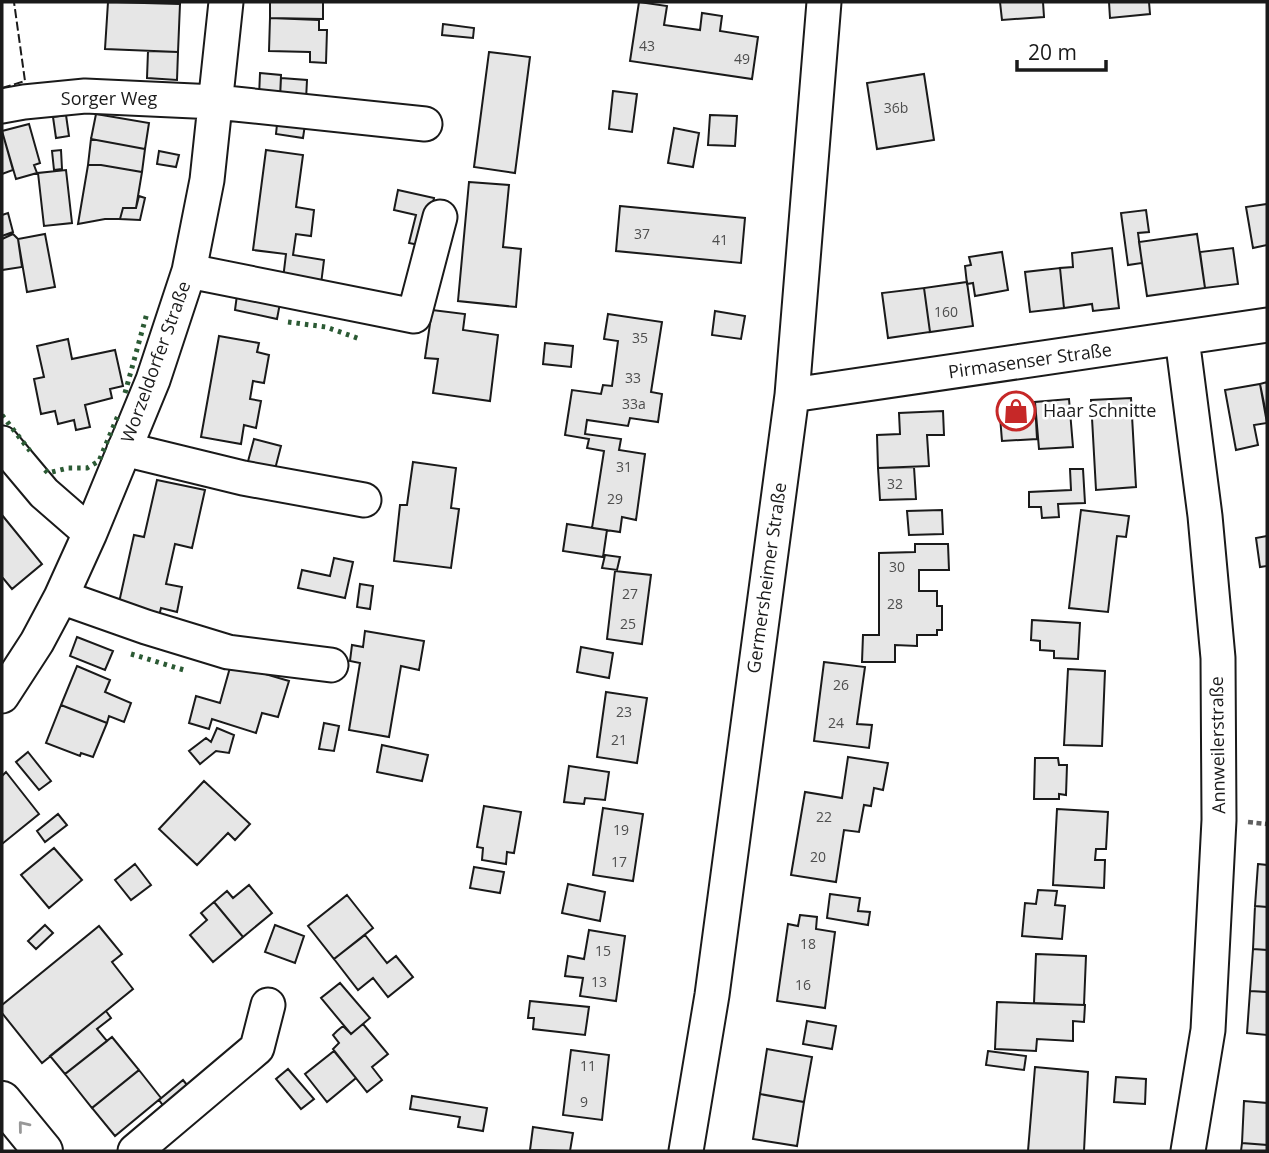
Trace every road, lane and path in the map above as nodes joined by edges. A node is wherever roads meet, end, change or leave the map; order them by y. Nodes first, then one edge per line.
1 (226, 2) edge
2 (824, 2) edge
3 (216, 102) junction
4 (2, 106) edge
5 (425, 124) dead end
6 (440, 217) dead end
7 (189, 271) junction
8 (1267, 325) edge
9 (1182, 338) junction
10 (792, 395) junction
11 (2, 443) edge
12 (124, 449) junction
13 (364, 499) dead end
14 (90, 533) junction
15 (61, 597) junction
16 (331, 666) dead end
17 (2, 696) edge
18 (268, 1005) dead end
19 (2, 1101) edge
20 (43, 1151) edge
21 (135, 1151) edge
22 (686, 1151) edge
23 (1188, 1151) edge

1 - 3 street, Worzeldorfer Straße
2 - 10 street, Germersheimer Straße
3 - 4 street, Sorger Weg
3 - 5 street, Sorger Weg
3 - 7 street, Worzeldorfer Straße
6 - 7 street
7 - 12 street, Worzeldorfer Straße
8 - 9 street, Pirmasenser Straße
9 - 10 street, Pirmasenser Straße
9 - 23 street, Annweilerstraße
10 - 22 street, Germersheimer Straße
11 - 14 street
12 - 13 street
12 - 14 street, Worzeldorfer Straße
14 - 15 street, Worzeldorfer Straße
15 - 16 street
15 - 17 street, Worzeldorfer Straße
18 - 21 street
20 -> 19 main road

